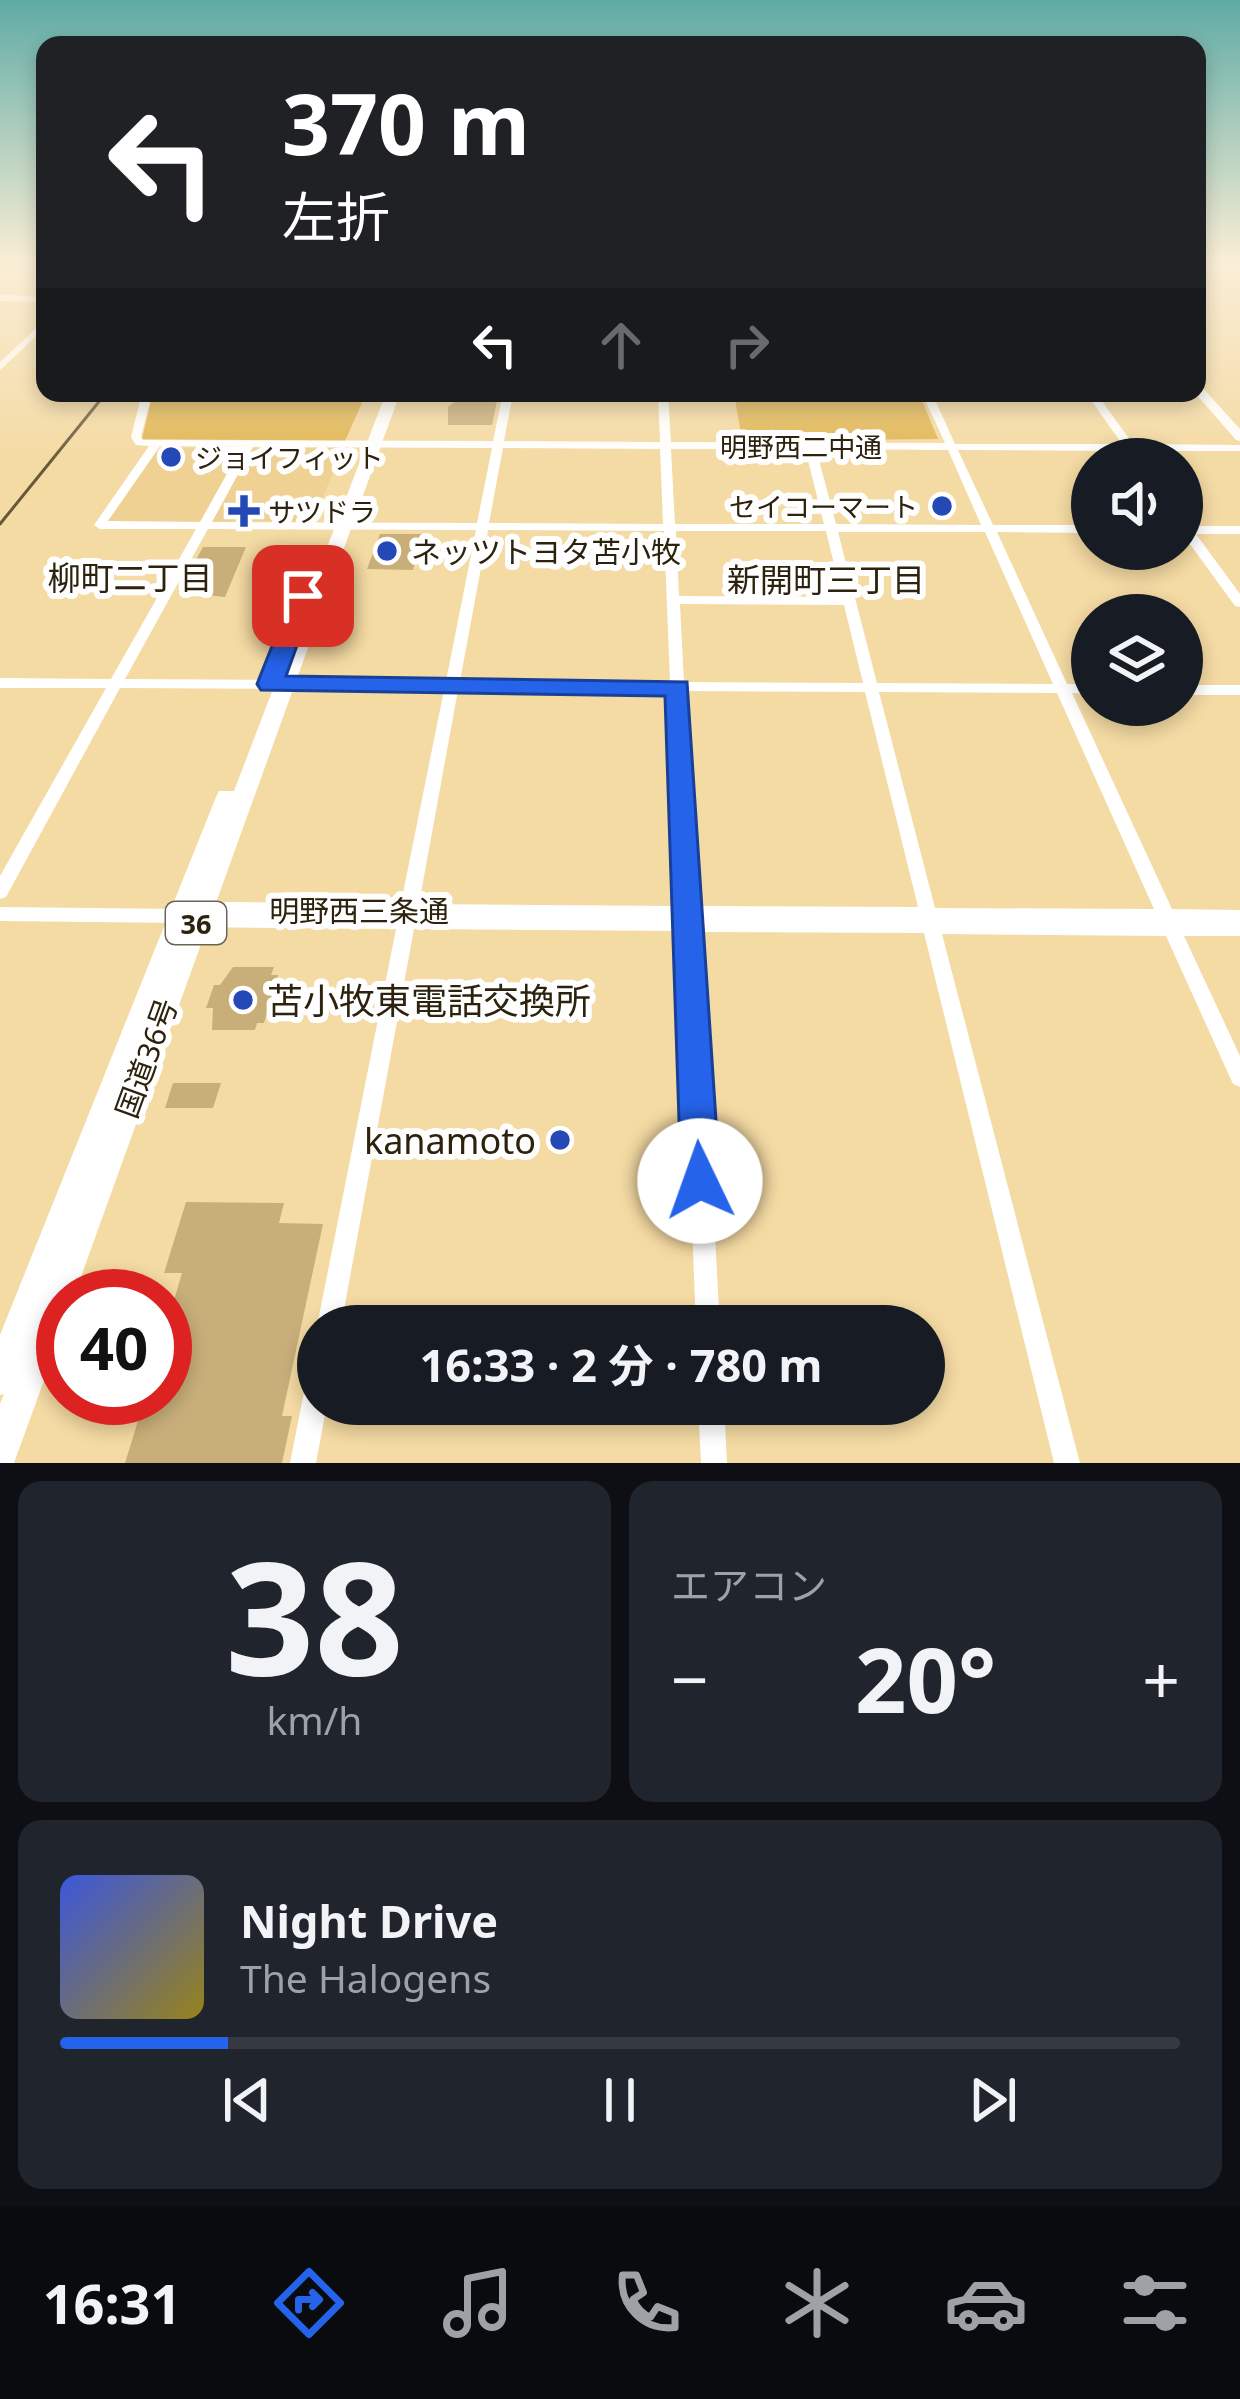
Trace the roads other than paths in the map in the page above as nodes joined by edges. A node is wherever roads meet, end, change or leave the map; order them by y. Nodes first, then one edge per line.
1 (36, 330) edge
2 (6, 355) edge
3 (0, 367) edge
4 (1206, 388) edge
5 (1206, 391) edge
6 (145, 402) edge
7 (379, 402) edge
8 (388, 402) edge
9 (506, 402) edge
10 (665, 402) edge
11 (931, 402) edge
12 (1097, 402) edge
13 (1240, 422) edge
14 (1240, 437) edge
15 (1123, 438) edge
16 (157, 443) junction
17 (249, 444) junction
18 (367, 444) junction
19 (498, 444) junction
20 (667, 445) junction
21 (810, 446) junction
22 (951, 447) junction
23 (1071, 447) edge
24 (1203, 448) edge
25 (1240, 448) edge
26 (201, 526) junction
27 (336, 526) junction
28 (483, 527) junction
29 (669, 528) junction
30 (831, 529) junction
31 (988, 529) junction
32 (1203, 529) edge
33 (1071, 530) edge
34 (1240, 530) edge
35 (1203, 553) edge
36 (672, 600) junction
37 (849, 601) junction
38 (1240, 603) edge
39 (0, 683) edge
40 (116, 684) junction
41 (277, 684) junction
42 (450, 687) junction
43 (678, 688) junction
44 (871, 688) junction
45 (1061, 689) junction
46 (1071, 689) edge
47 (1203, 690) edge
48 (1240, 690) edge
49 (0, 892) edge
50 (0, 914) edge
51 (192, 916) junction
52 (407, 917) junction
53 (1240, 917) edge
54 (688, 920) junction
55 (930, 921) junction
56 (1169, 923) junction
57 (1240, 929) edge
58 (1240, 1078) edge
59 (333, 1305) edge
60 (706, 1305) edge
61 (0, 1378) edge
62 (310, 1425) edge
63 (712, 1425) edge
64 (0, 1453) edge
65 (303, 1463) edge
66 (714, 1463) edge
67 (1067, 1463) edge

1 - 2 street
2 - 3 street
4 - 13 main road
5 - 14 main road
6 - 16 street
7 - 18 highway, 国道36号 / 36
8 - 18 highway, 国道36号 / 36
9 - 19 street
10 - 20 street
11 - 22 street
12 - 15 street
16 - 17 street, 明野西二中通
16 - 26 street
17 - 18 street, 明野西二中通
17 - 26 street
18 - 19 street, 明野西二中通
18 - 27 highway, 国道36号 / 36
19 - 20 street, 明野西二中通
19 - 28 street
20 - 21 street, 明野西二中通
20 - 29 street
21 - 22 street, 明野西二中通
21 - 30 street
22 - 23 street, 明野西二中通
22 - 31 street
24 - 25 street, 明野西二中通
26 - 27 street
26 - 40 street
27 - 28 street
27 - 41 highway, 国道36号 / 36
28 - 29 street
28 - 42 street
29 - 30 street
29 - 36 street
30 - 31 street
30 - 37 street
31 - 33 street
31 - 45 street
32 - 34 street
35 - 38 street
36 - 37 street
36 - 43 street
37 - 44 street
39 - 40 street
40 - 41 street
40 - 49 street
41 - 42 street
41 - 51 highway, 国道36号 / 36
42 - 43 street
42 - 52 street
43 - 44 street
43 - 54 street
44 - 45 street
44 - 55 street
45 - 46 street
45 - 56 street
47 - 48 street
50 - 51 street, 明野西三条通
51 - 52 street, 明野西三条通
51 - 61 highway, 国道36号 / 36
51 - 64 highway, 国道36号 / 36
52 - 54 street, 明野西三条通
52 - 59 street
53 - 56 street, 明野西三条通
54 - 55 street, 明野西三条通
54 - 60 street
55 - 56 street, 明野西三条通
55 - 67 street
56 - 57 street, 明野西三条通
56 - 58 street
62 - 65 street
63 - 66 street

